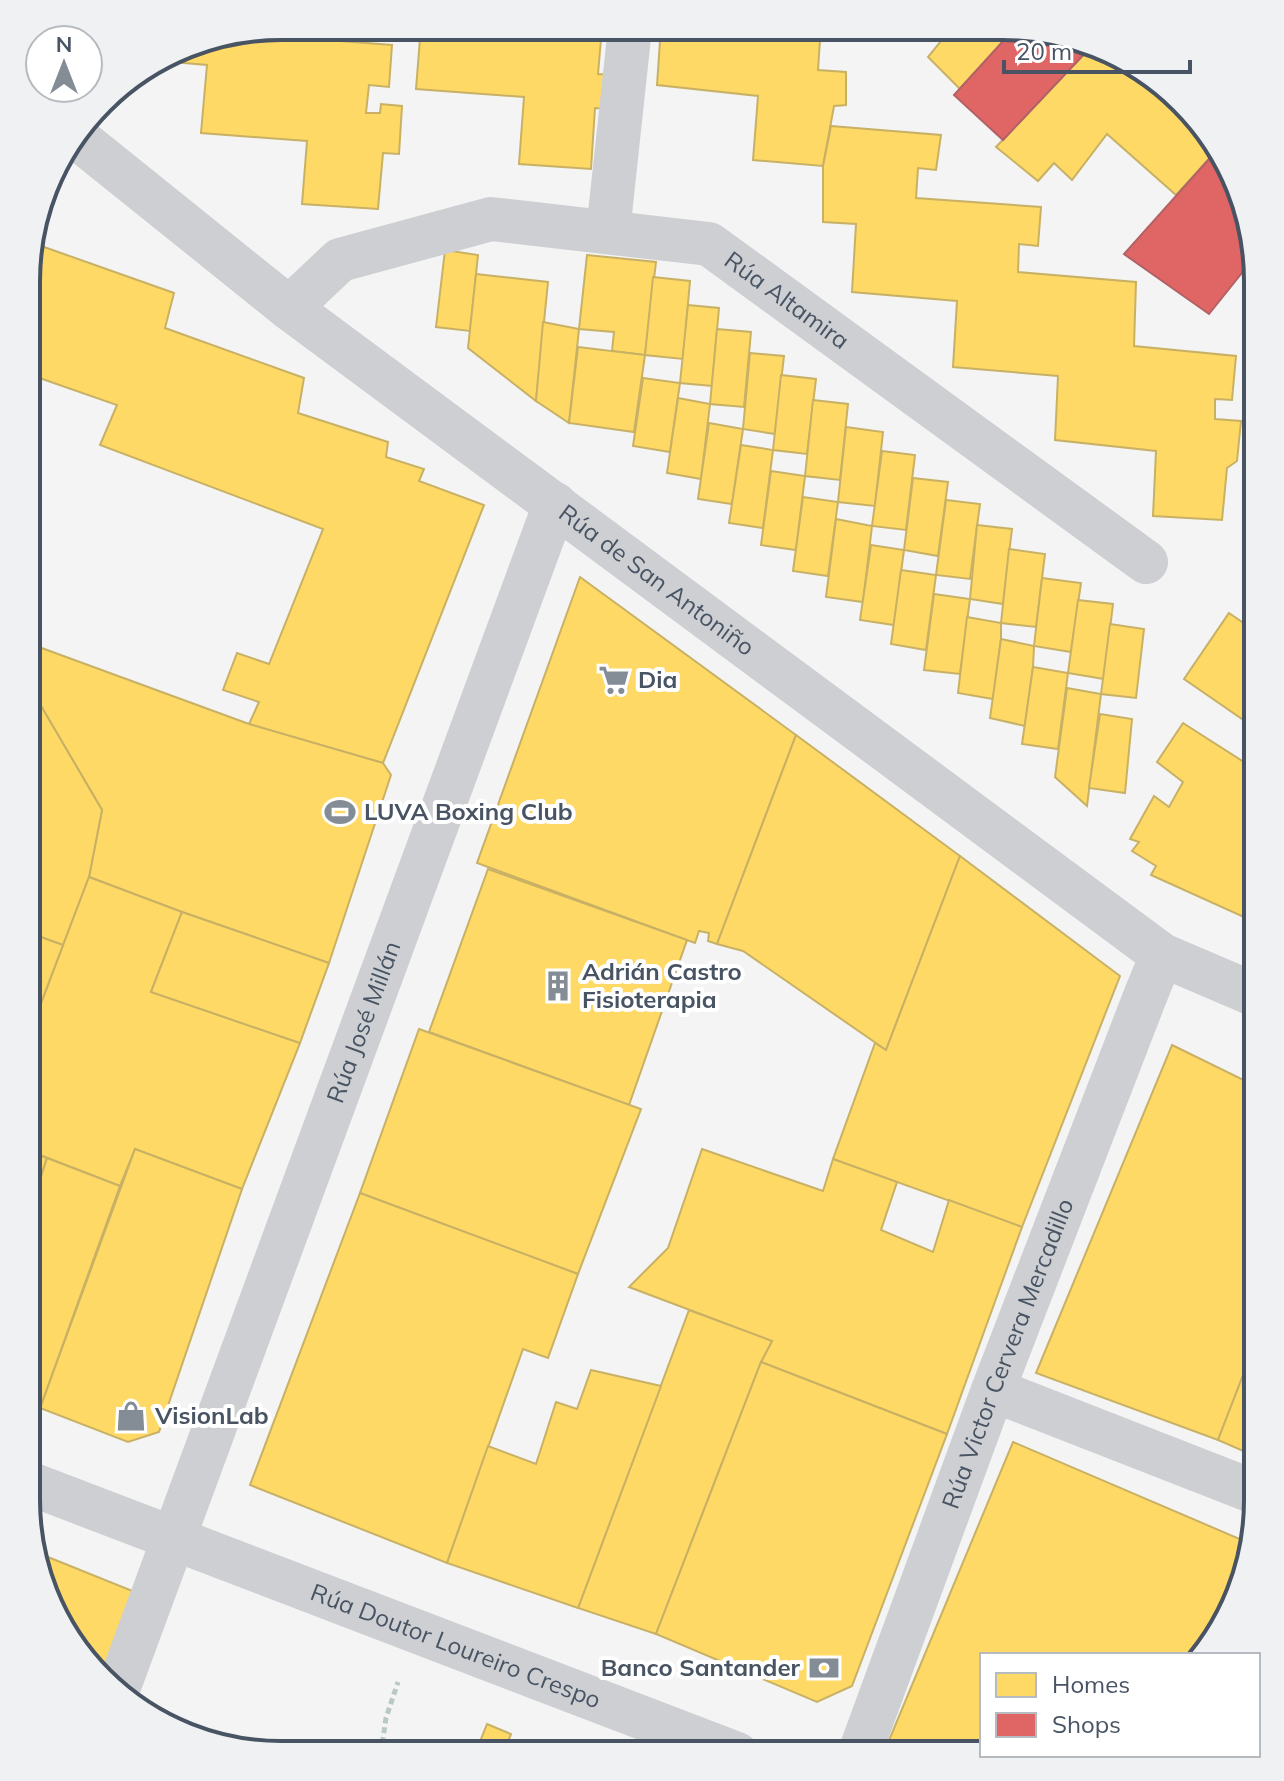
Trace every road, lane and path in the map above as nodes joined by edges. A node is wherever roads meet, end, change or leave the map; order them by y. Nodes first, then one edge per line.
1 (629, 41) edge
2 (84, 143) edge
3 (608, 232) junction
4 (289, 308) junction
5 (555, 504) junction
6 (1146, 562) dead end
7 (1162, 955) junction
8 (1243, 990) edge
9 (993, 1390) junction
10 (40, 1487) edge
11 (1243, 1488) edge
12 (173, 1538) junction
13 (416, 1632) junction
14 (122, 1680) edge
15 (383, 1741) edge
16 (703, 1741) edge
17 (864, 1741) edge

1 - 3 street
2 - 4 street, Rúa de San Antoniño
3 - 4 street, Rúa Altamira
3 - 6 street, Rúa Altamira
4 - 5 street, Rúa de San Antoniño
5 - 7 street, Rúa de San Antoniño
5 - 12 street, Rúa José Millán
7 - 8 street, Rúa de San Antoniño
7 - 9 street, Rúa Victor Cervera Mercadillo
9 - 11 street
9 - 17 street, Rúa Victor Cervera Mercadillo
10 - 12 street, Rúa Doutor Loureiro Crespo
12 - 13 street, Rúa Doutor Loureiro Crespo
12 - 14 street, Rúa José Millán
13 - 15 path
13 - 16 street, Rúa Doutor Loureiro Crespo

